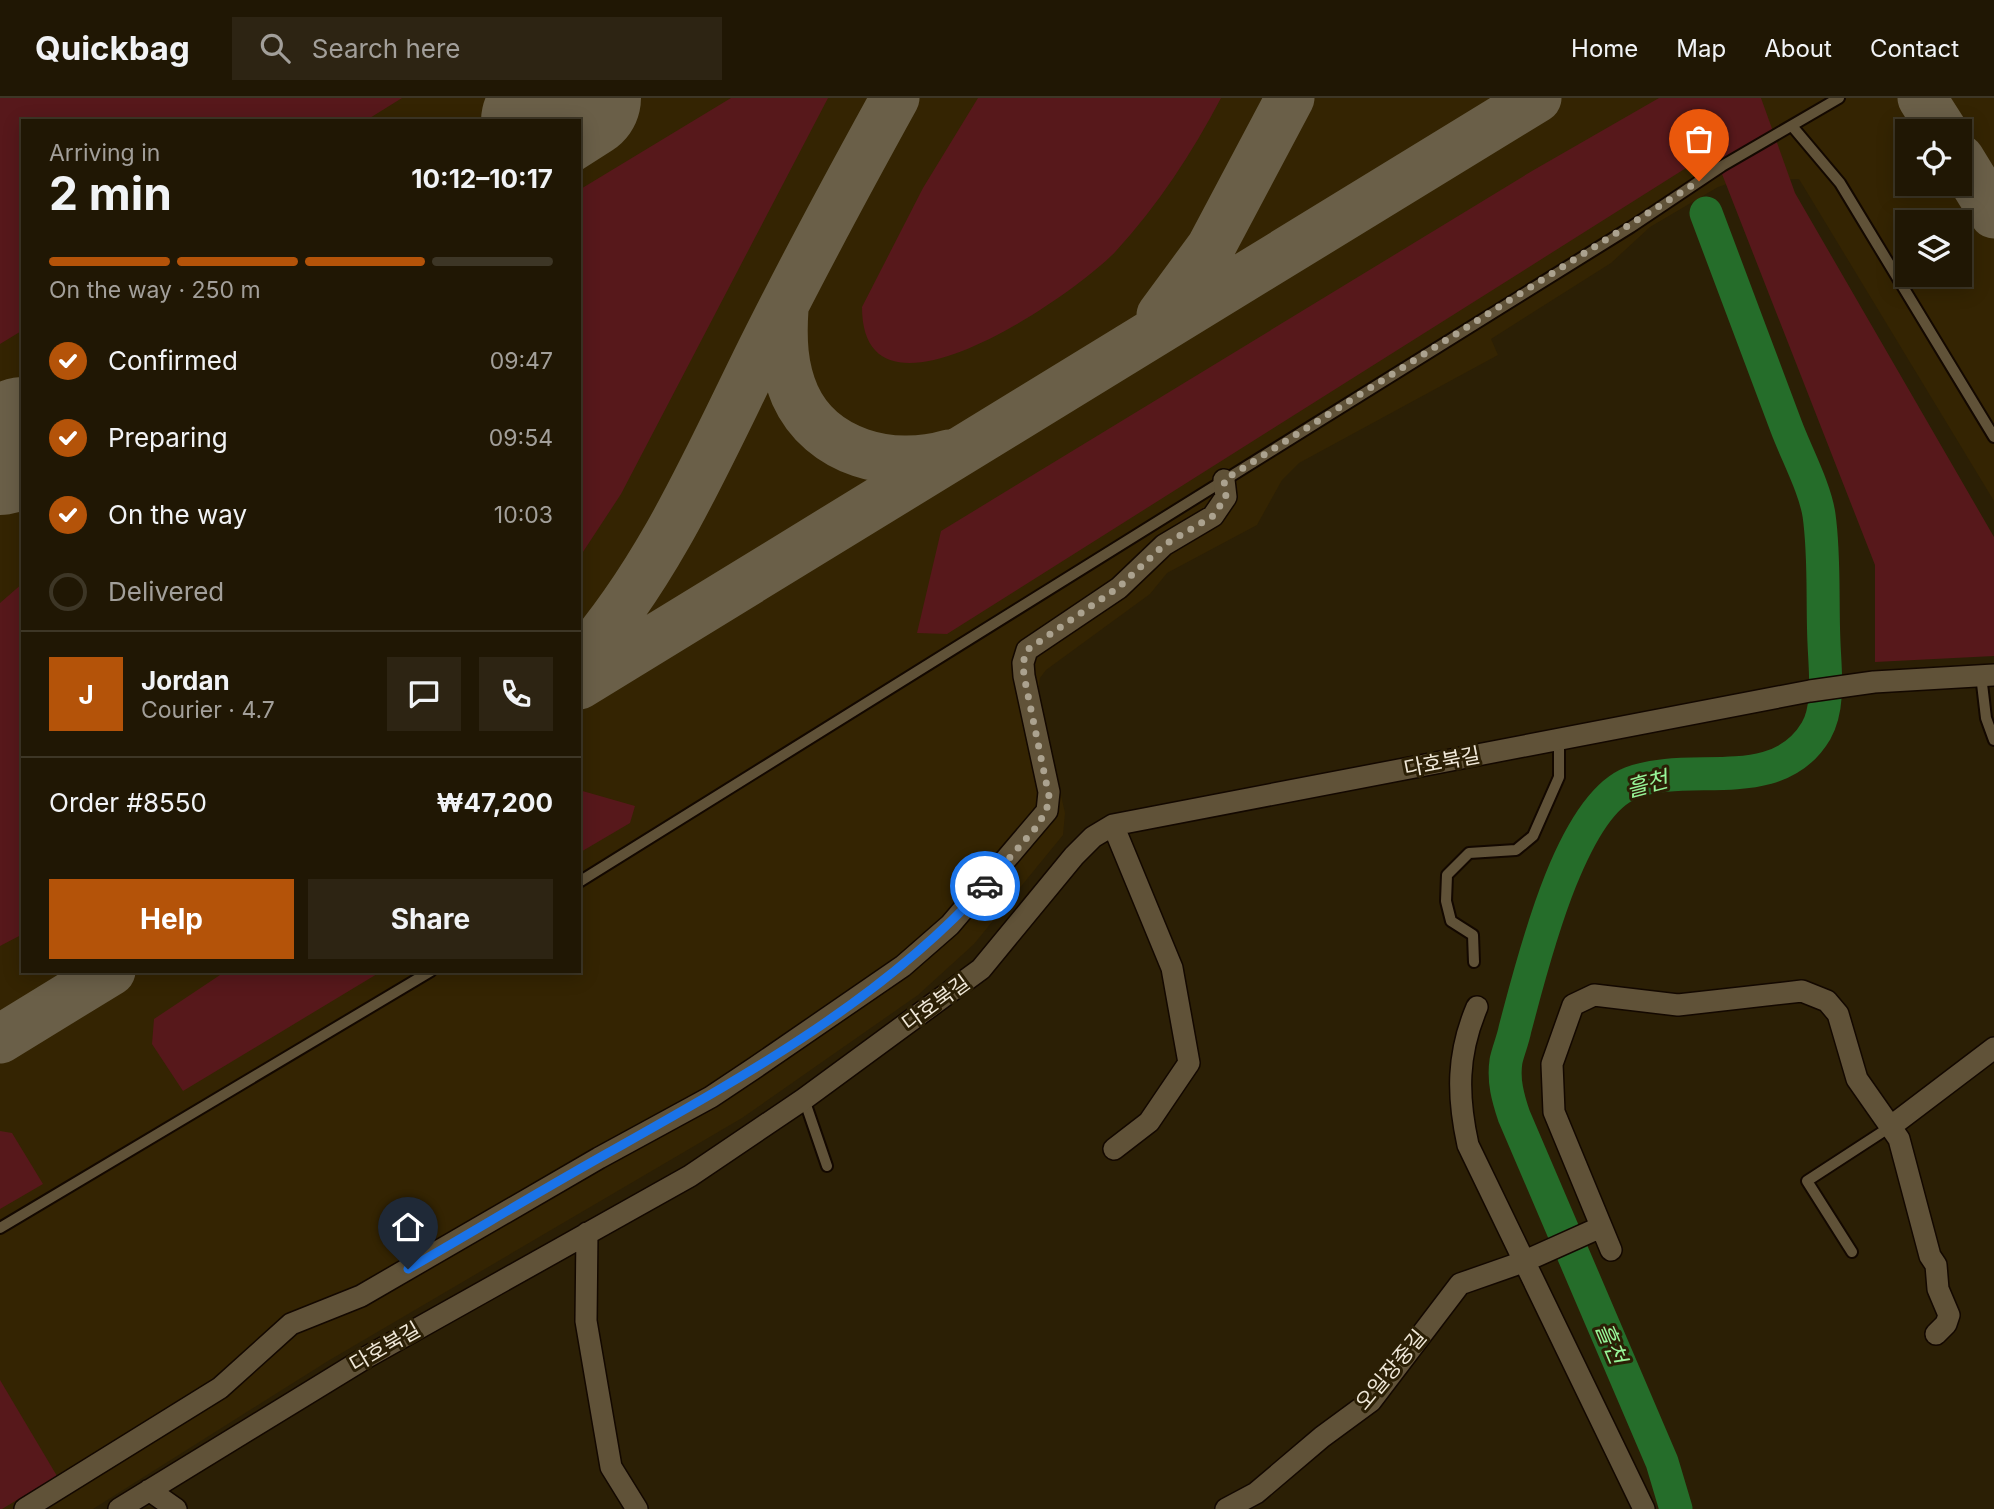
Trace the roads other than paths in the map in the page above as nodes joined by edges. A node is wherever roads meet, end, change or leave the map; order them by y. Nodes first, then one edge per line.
1 (1839, 98) edge
2 (1792, 126) junction
3 (1994, 437) edge
4 (1224, 480) junction
5 (1987, 675) edge
6 (1559, 740) junction
7 (1994, 740) edge
8 (1113, 825) junction
9 (581, 881) edge
10 (1474, 962) dead end
11 (429, 973) edge
12 (1478, 1007) dead end
13 (1994, 1048) edge
14 (804, 1099) junction
15 (1890, 1127) junction
16 (1114, 1149) dead end
17 (827, 1166) dead end
18 (1601, 1227) junction
19 (0, 1228) edge
20 (587, 1233) junction
21 (1611, 1250) dead end
22 (1852, 1252) dead end
23 (1523, 1262) junction
24 (1936, 1334) dead end
25 (149, 1490) junction
26 (25, 1509) edge
27 (119, 1509) edge
28 (176, 1509) edge
29 (637, 1509) edge
30 (1226, 1509) edge
31 (1644, 1509) edge

1 - 2 lane
2 - 3 lane
2 - 4 lane
4 - 9 lane
4 - 26 street
5 - 6 street, 다호북길
5 - 7 lane
6 - 8 street, 다호북길
6 - 10 lane
8 - 14 street, 다호북길
8 - 16 street
11 - 19 lane
12 - 23 street
13 - 15 street
14 - 17 lane
14 - 20 street, 다호북길
15 - 18 street
15 - 22 lane
15 - 24 street
18 - 21 street
18 - 23 street, 오일장중길
20 - 25 street, 다호북길
20 - 29 street
23 - 30 street, 오일장중길
23 - 31 street
25 - 27 street, 다호북길
25 - 28 street

